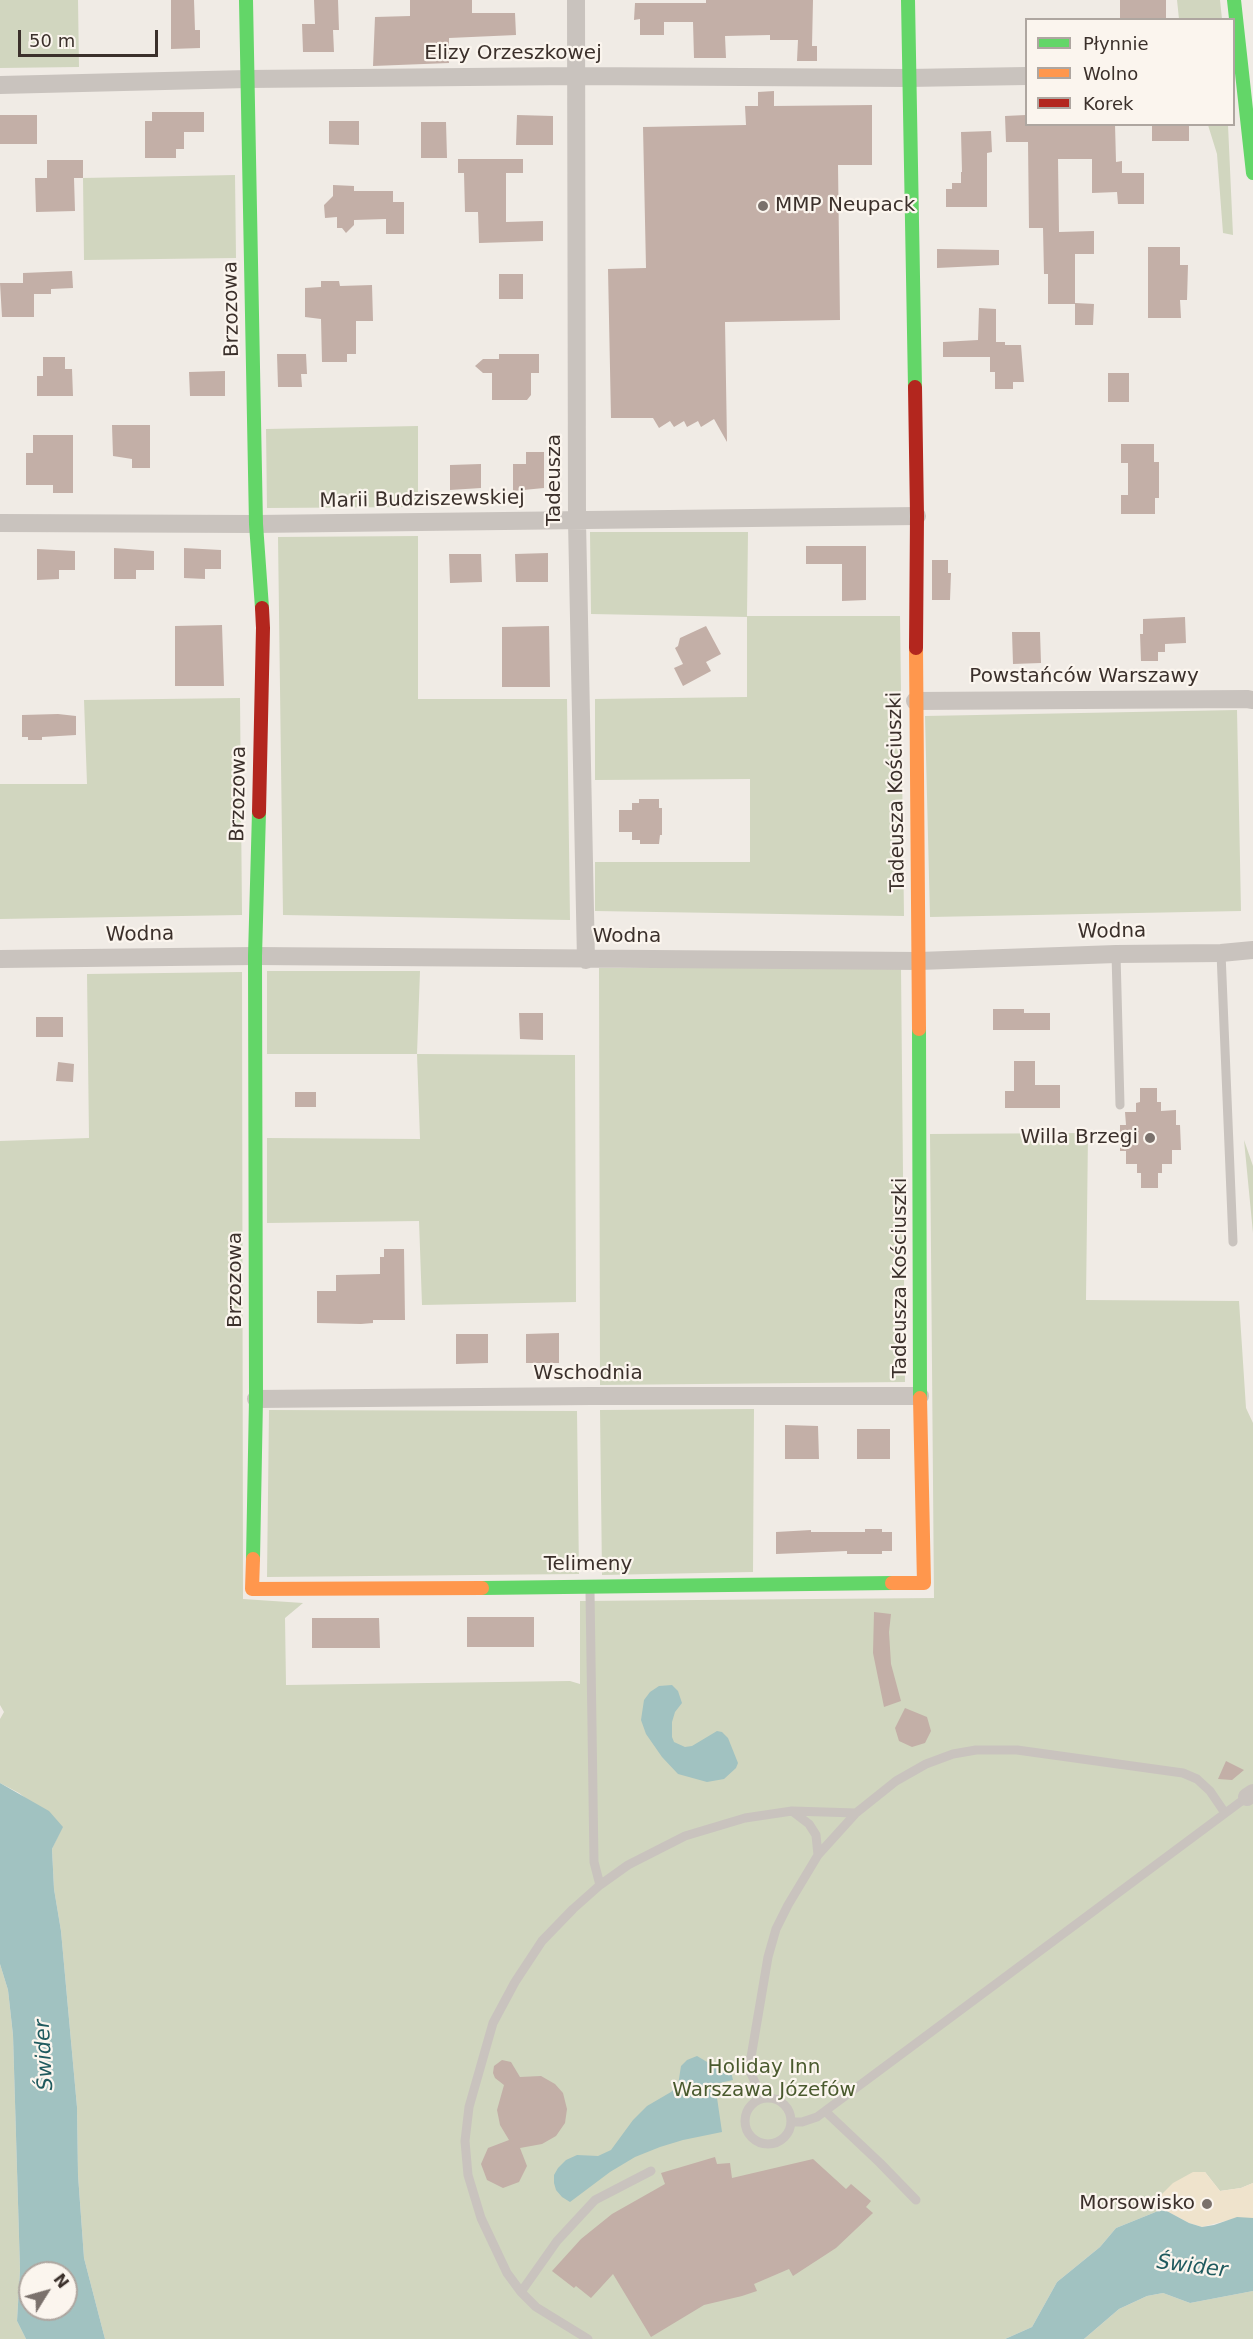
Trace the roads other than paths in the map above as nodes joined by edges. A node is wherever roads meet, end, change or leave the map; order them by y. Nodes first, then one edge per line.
1 (246, 0) edge
2 (576, 0) edge
3 (908, 0) edge
4 (1234, 0) edge
5 (1235, 18) edge
6 (1235, 18) edge
7 (1238, 73) edge
8 (577, 76) junction
9 (1025, 76) edge
10 (908, 78) junction
11 (247, 79) junction
12 (0, 85) edge
13 (1253, 166) edge
14 (1253, 173) edge
15 (916, 516) junction
16 (578, 521) junction
17 (0, 523) edge
18 (256, 524) junction
19 (1253, 700) edge
20 (915, 701) junction
21 (1253, 950) edge
22 (1221, 953) junction
23 (1116, 954) junction
24 (255, 956) junction
25 (0, 959) edge
26 (586, 960) junction
27 (919, 961) junction
28 (1120, 1105) dead end
29 (1233, 1242) dead end
30 (920, 1396) junction
31 (256, 1399) junction
32 (924, 1583) joint
33 (252, 1588) joint
34 (590, 1588) junction
35 (1250, 1795) edge
36 (792, 1811) junction
37 (856, 1813) junction
38 (1226, 1813) junction
39 (818, 1855) junction
40 (600, 1885) junction
41 (762, 2098) junction
42 (825, 2111) junction
43 (792, 2122) junction
44 (651, 2171) dead end
45 (916, 2200) dead end
46 (520, 2292) junction
47 (588, 2339) edge

1 - 11 street, Brzozowa
2 - 8 street, Tadeusza
3 - 10 street, Tadeusza Kościuszki
4 - 6 street
5 - 7 street
7 - 13 street
8 - 10 street, Elizy Orzeszkowej
8 - 11 street, Elizy Orzeszkowej
8 - 16 street, Tadeusza
9 - 10 street, Elizy Orzeszkowej
10 - 15 street, Tadeusza Kościuszki
11 - 12 street, Elizy Orzeszkowej
11 - 18 street, Brzozowa
13 - 14 street
15 - 16 street, Marii Budziszewskiej
15 - 20 street, Tadeusza Kościuszki
16 - 18 street, Marii Budziszewskiej
16 - 26 street, Tadeusza
17 - 18 street, Marii Budziszewskiej
18 - 24 street, Brzozowa
19 - 20 street, Powstańców Warszawy
20 - 27 street, Tadeusza Kościuszki
21 - 22 street, Wodna
22 - 23 street, Wodna
22 - 29 lane
23 - 27 street, Wodna
23 - 28 lane
24 - 25 street, Wodna
24 - 26 street, Wodna
24 - 31 street, Brzozowa
26 - 27 street, Wodna
27 - 30 street, Tadeusza Kościuszki
30 - 31 street, Wschodnia
30 - 32 street, Tadeusza Kościuszki
31 - 33 street, Brzozowa
32 - 34 street, Telimeny
33 - 34 street, Telimeny
34 - 40 lane
35 - 38 lane
36 - 37 lane
36 - 39 lane
36 - 40 lane
37 - 38 lane
37 - 39 lane
38 - 42 lane
39 - 41 lane
40 - 46 lane
41 - 43 lane
41 - 43 lane
42 - 43 lane
42 - 45 lane
44 - 46 lane
46 - 47 lane

